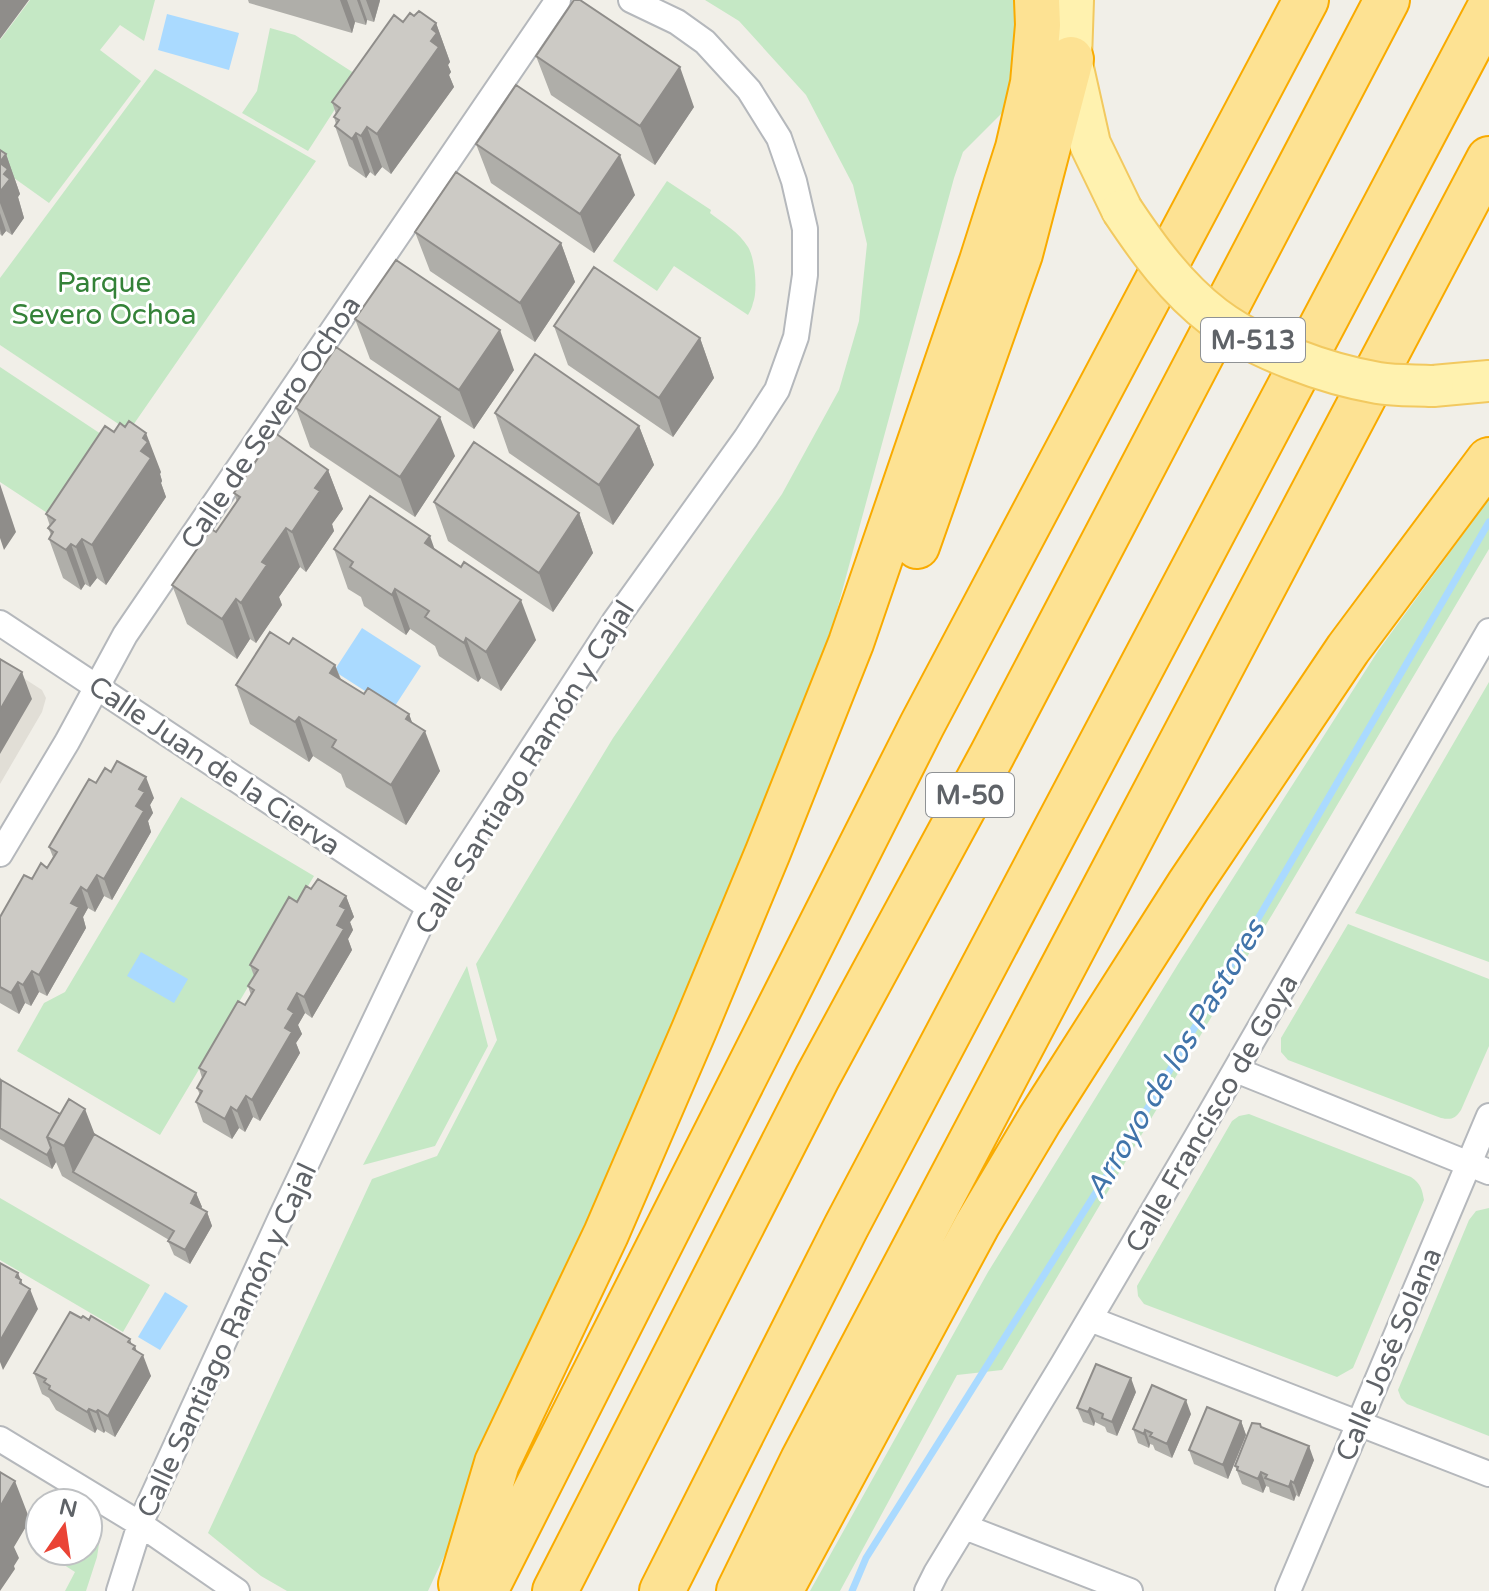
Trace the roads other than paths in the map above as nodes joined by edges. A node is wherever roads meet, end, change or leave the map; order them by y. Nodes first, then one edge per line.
1 (558, 0) edge
2 (631, 0) edge
3 (1037, 0) edge
4 (1073, 0) edge
5 (1306, 0) edge
6 (1387, 0) edge
7 (1489, 9) edge
8 (1071, 59) junction
9 (1489, 159) edge
10 (1489, 381) edge
11 (1489, 460) edge
12 (0, 623) edge
13 (1489, 631) edge
14 (97, 686) junction
15 (0, 854) edge
16 (429, 907) junction
17 (1236, 1070) junction
18 (1489, 1116) edge
19 (1479, 1168) edge
20 (1090, 1319) junction
21 (1358, 1423) junction
22 (0, 1439) edge
23 (1489, 1474) edge
24 (140, 1524) junction
25 (965, 1527) junction
26 (468, 1589) edge
27 (119, 1591) edge
28 (237, 1591) edge
29 (555, 1591) edge
30 (662, 1591) edge
31 (739, 1591) edge
32 (780, 1591) edge
33 (927, 1591) edge
34 (1130, 1591) edge
35 (1288, 1591) edge

1 - 14 street, Calle de Severo Ochoa
2 - 16 street, Calle Santiago Ramón y Cajal
3 - 26 highway
4 - 8 main road, M-513
5 - 26 highway
6 - 29 highway, M-50
7 - 30 highway, M-50
8 - 10 main road, M-513, bridge
8 - 26 highway
9 - 31 highway
11 - 32 highway
12 - 14 street, Calle Juan de la Cierva
13 - 17 street, Calle Francisco de Goya
14 - 15 street, Calle de Severo Ochoa
14 - 16 street, Calle Juan de la Cierva
16 - 24 street, Calle Santiago Ramón y Cajal
17 - 19 street
17 - 20 street, Calle Francisco de Goya
18 - 19 street, Calle José Solana
19 - 21 street, Calle José Solana
20 - 21 street
20 - 25 street, Calle Francisco de Goya
21 - 23 street
21 - 35 street, Calle José Solana
22 - 24 street
24 - 27 street, Calle Santiago Ramón y Cajal
24 - 28 street
25 - 33 street, Calle Francisco de Goya
25 - 34 street

